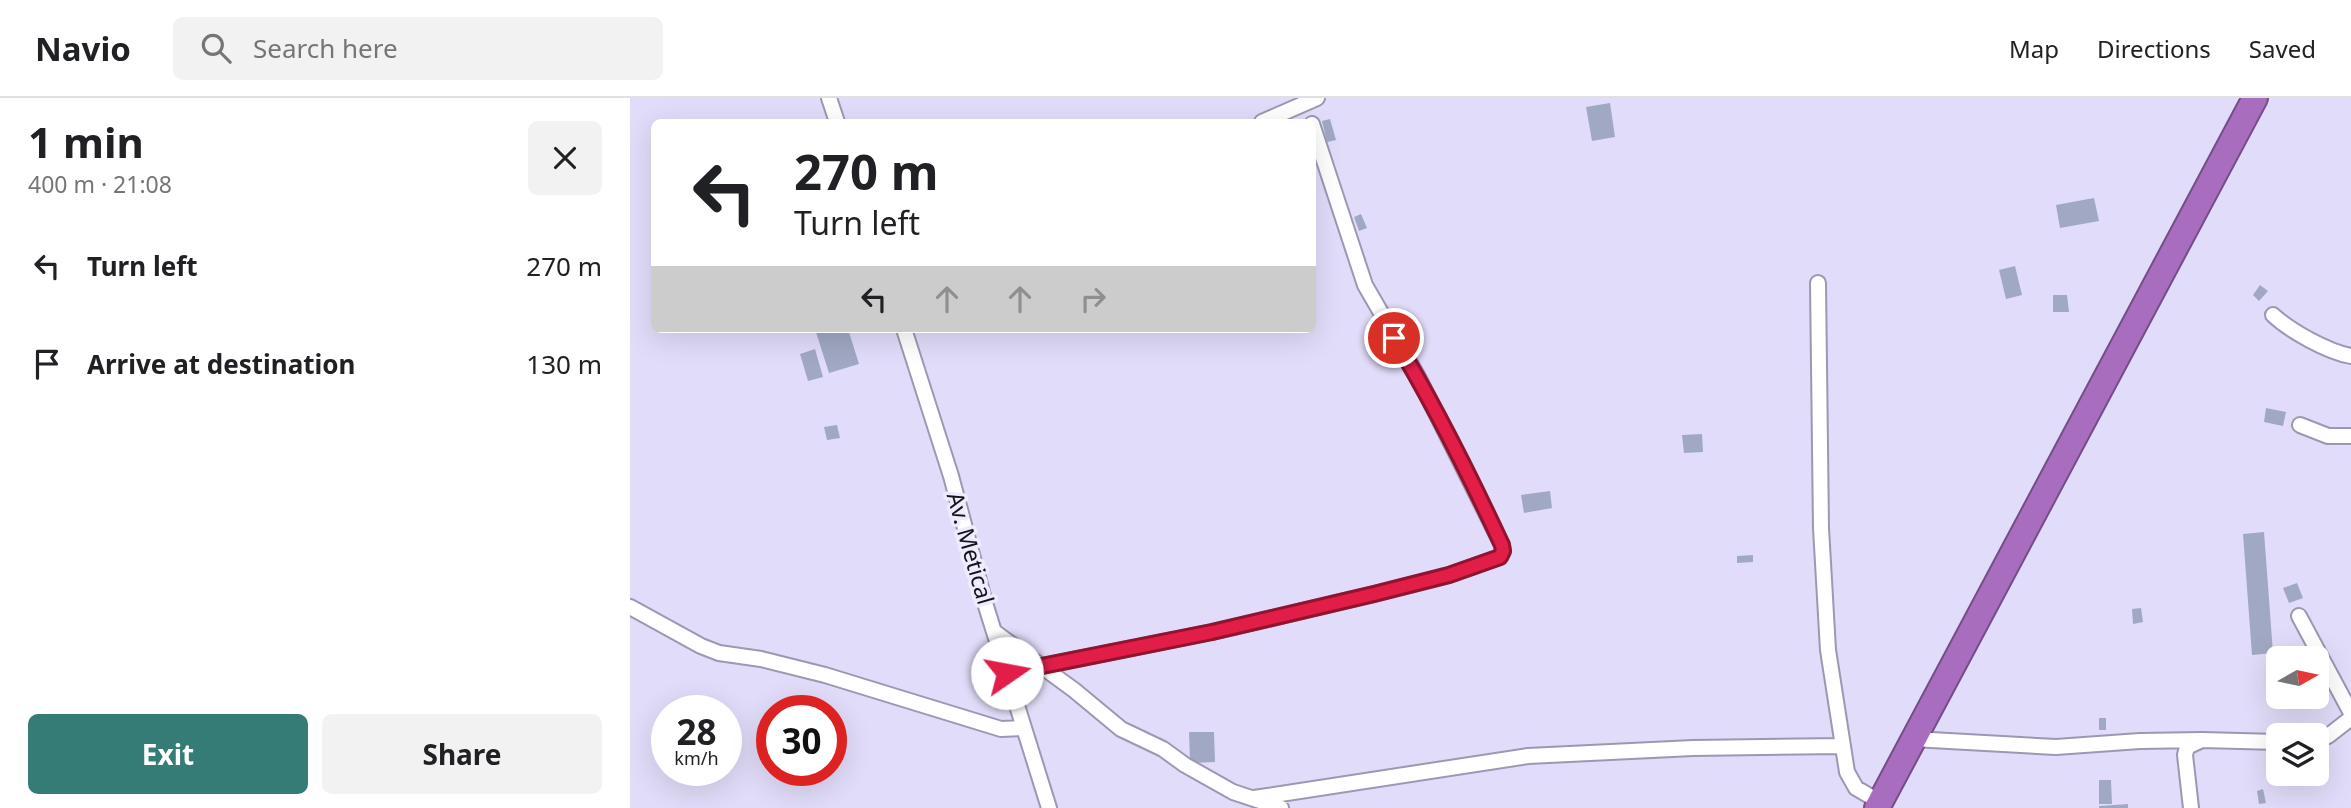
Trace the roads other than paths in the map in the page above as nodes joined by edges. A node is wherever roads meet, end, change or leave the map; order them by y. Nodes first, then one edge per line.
1 (829, 98) edge
2 (1318, 98) edge
3 (2255, 98) edge
4 (1303, 104) junction
5 (836, 119) edge
6 (1269, 119) edge
7 (1310, 119) edge
8 (1316, 135) edge
9 (1818, 282) dead end
10 (2273, 315) dead end
11 (905, 333) edge
12 (2351, 356) edge
13 (2300, 425) dead end
14 (2351, 436) edge
15 (630, 607) edge
16 (2299, 616) dead end
17 (996, 633) junction
18 (1041, 666) junction
19 (1007, 673) junction
20 (2351, 716) edge
21 (1024, 729) junction
22 (2329, 735) edge
23 (1913, 739) junction
24 (2202, 740) junction
25 (2266, 742) edge
26 (1842, 746) junction
27 (1254, 799) junction
28 (1878, 805) edge
29 (1049, 808) edge
30 (1281, 808) edge
31 (2191, 808) edge

1 - 5 street
2 - 4 street
3 - 23 highway
4 - 6 street
4 - 7 street
8 - 18 street
9 - 26 street
10 - 12 street
11 - 17 street, Av. Metical
13 - 14 street
15 - 21 street
16 - 20 street
17 - 18 street
17 - 19 street, Av. Metical
18 - 19 street
18 - 27 street
19 - 21 street, Av. Metical
20 - 22 street
21 - 29 street, Av. Metical
23 - 24 street
23 - 28 highway
24 - 25 street
24 - 31 street
26 - 27 street
26 - 28 street
27 - 30 street

